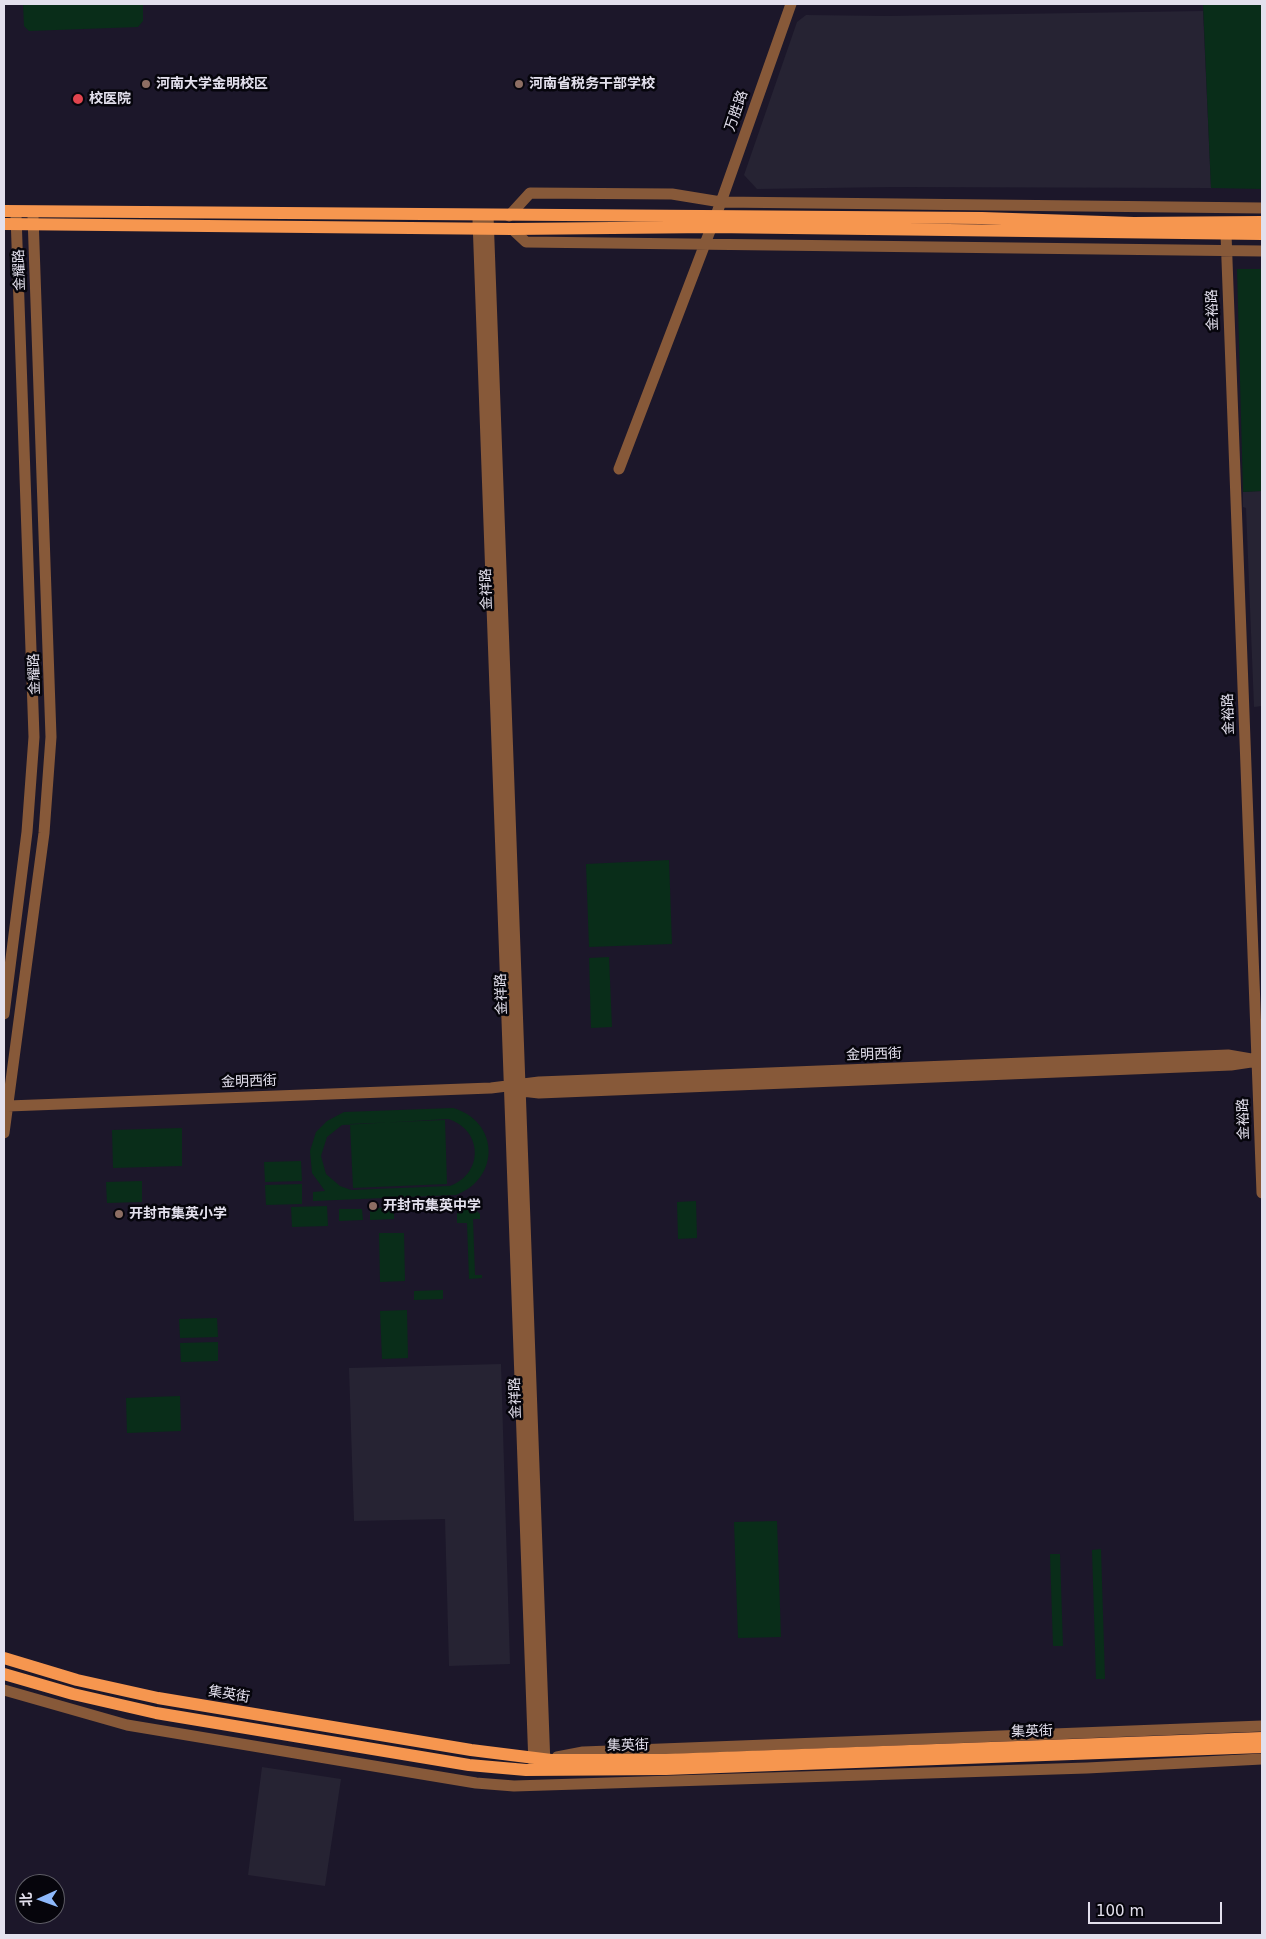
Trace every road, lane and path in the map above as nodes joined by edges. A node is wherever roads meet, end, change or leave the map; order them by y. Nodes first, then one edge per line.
1 (791, 4) edge
2 (721, 202) junction
3 (1262, 208) edge
4 (509, 216) junction
5 (10, 218) edge
6 (33, 218) junction
7 (483, 222) junction
8 (714, 222) junction
9 (1262, 222) edge
10 (512, 229) junction
11 (1226, 234) junction
12 (1262, 234) edge
13 (704, 245) junction
14 (1226, 250) junction
15 (1262, 251) edge
16 (619, 469) dead end
17 (4, 1014) edge
18 (1260, 1060) edge
19 (515, 1088) junction
20 (8, 1106) junction
21 (4, 1134) edge
22 (1262, 1193) edge
23 (4, 1658) edge
24 (4, 1674) edge
25 (4, 1690) edge
26 (1262, 1726) edge
27 (1262, 1738) edge
28 (1262, 1747) edge
29 (1262, 1759) edge
30 (540, 1764) junction

1 - 2 street, 万胜路
2 - 3 street
2 - 4 street
2 - 8 street, 万胜路
4 - 7 main road
4 - 8 main road
5 - 6 main road
5 - 17 street, 金耀路
6 - 7 main road
6 - 20 street, 金耀路
7 - 10 main road
7 - 19 street, 金祥路
8 - 9 main road
8 - 10 main road
8 - 11 main road
8 - 13 street, 万胜路
10 - 13 street
11 - 12 main road
11 - 14 street, 金裕路
13 - 14 street
13 - 16 street, 万胜路
14 - 15 street
14 - 18 street, 金裕路
18 - 19 street, 金明西街
18 - 22 street, 金裕路
19 - 20 street, 金明西街
19 - 30 street, 金祥路
20 - 21 street, 金耀路
23 - 30 main road, 集英街
24 - 30 main road, 集英街
25 - 29 street
26 - 30 street
27 - 30 main road, 集英街
28 - 30 main road, 集英街

